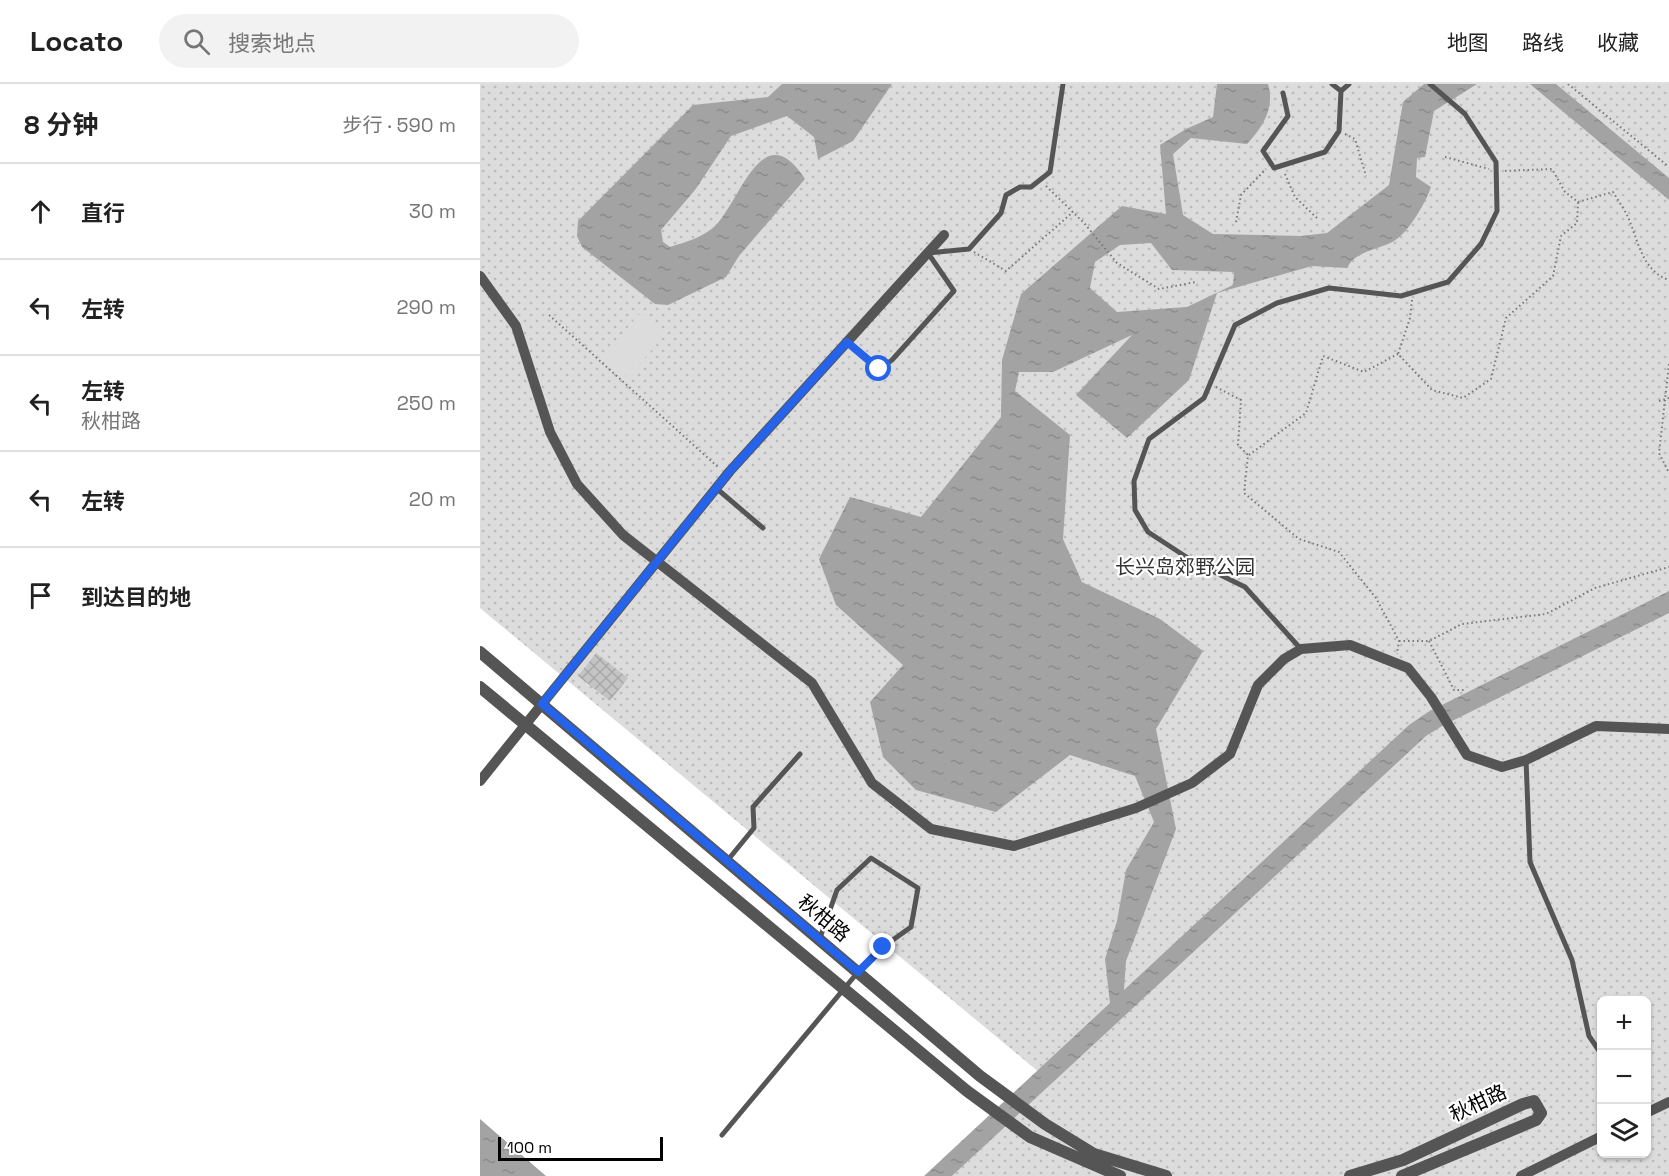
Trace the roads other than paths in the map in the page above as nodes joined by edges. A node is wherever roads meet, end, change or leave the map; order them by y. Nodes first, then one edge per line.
1 (1063, 84) edge
2 (1332, 84) edge
3 (1349, 84) edge
4 (1430, 84) edge
5 (1341, 92) junction
6 (1283, 93) dead end
7 (944, 235) dead end
8 (928, 253) junction
9 (480, 276) edge
10 (847, 342) junction
11 (716, 488) junction
12 (763, 528) dead end
13 (656, 562) junction
14 (1301, 649) junction
15 (480, 652) edge
16 (480, 687) edge
17 (542, 704) junction
18 (525, 725) junction
19 (1669, 729) edge
20 (800, 754) dead end
21 (1526, 760) junction
22 (480, 781) edge
23 (727, 861) junction
24 (819, 939) junction
25 (858, 972) junction
26 (843, 988) junction
27 (1599, 1050) edge
28 (1669, 1102) edge
29 (1651, 1111) edge
30 (722, 1135) dead end
31 (1597, 1138) edge
32 (1120, 1176) edge
33 (1166, 1176) edge
34 (1350, 1176) edge
35 (1402, 1176) edge
36 (1521, 1176) edge

1 - 8 lane
2 - 5 lane
3 - 5 lane
4 - 14 lane
5 - 6 lane
7 - 8 street
8 - 10 street
8 - 10 lane
9 - 13 street
10 - 11 street
11 - 12 lane
11 - 13 street
13 - 14 street
13 - 17 street
14 - 21 street
15 - 17 street, 秋柑路
16 - 18 street
17 - 18 street
17 - 23 street, 秋柑路
18 - 22 street
18 - 26 street
19 - 21 street
20 - 23 lane
21 - 27 lane
23 - 24 street, 秋柑路
24 - 25 street, 秋柑路
24 - 25 lane
25 - 26 lane
25 - 33 street, 秋柑路
26 - 30 lane
26 - 32 street
28 - 29 street
31 - 36 street
34 - 35 street, 秋柑路

